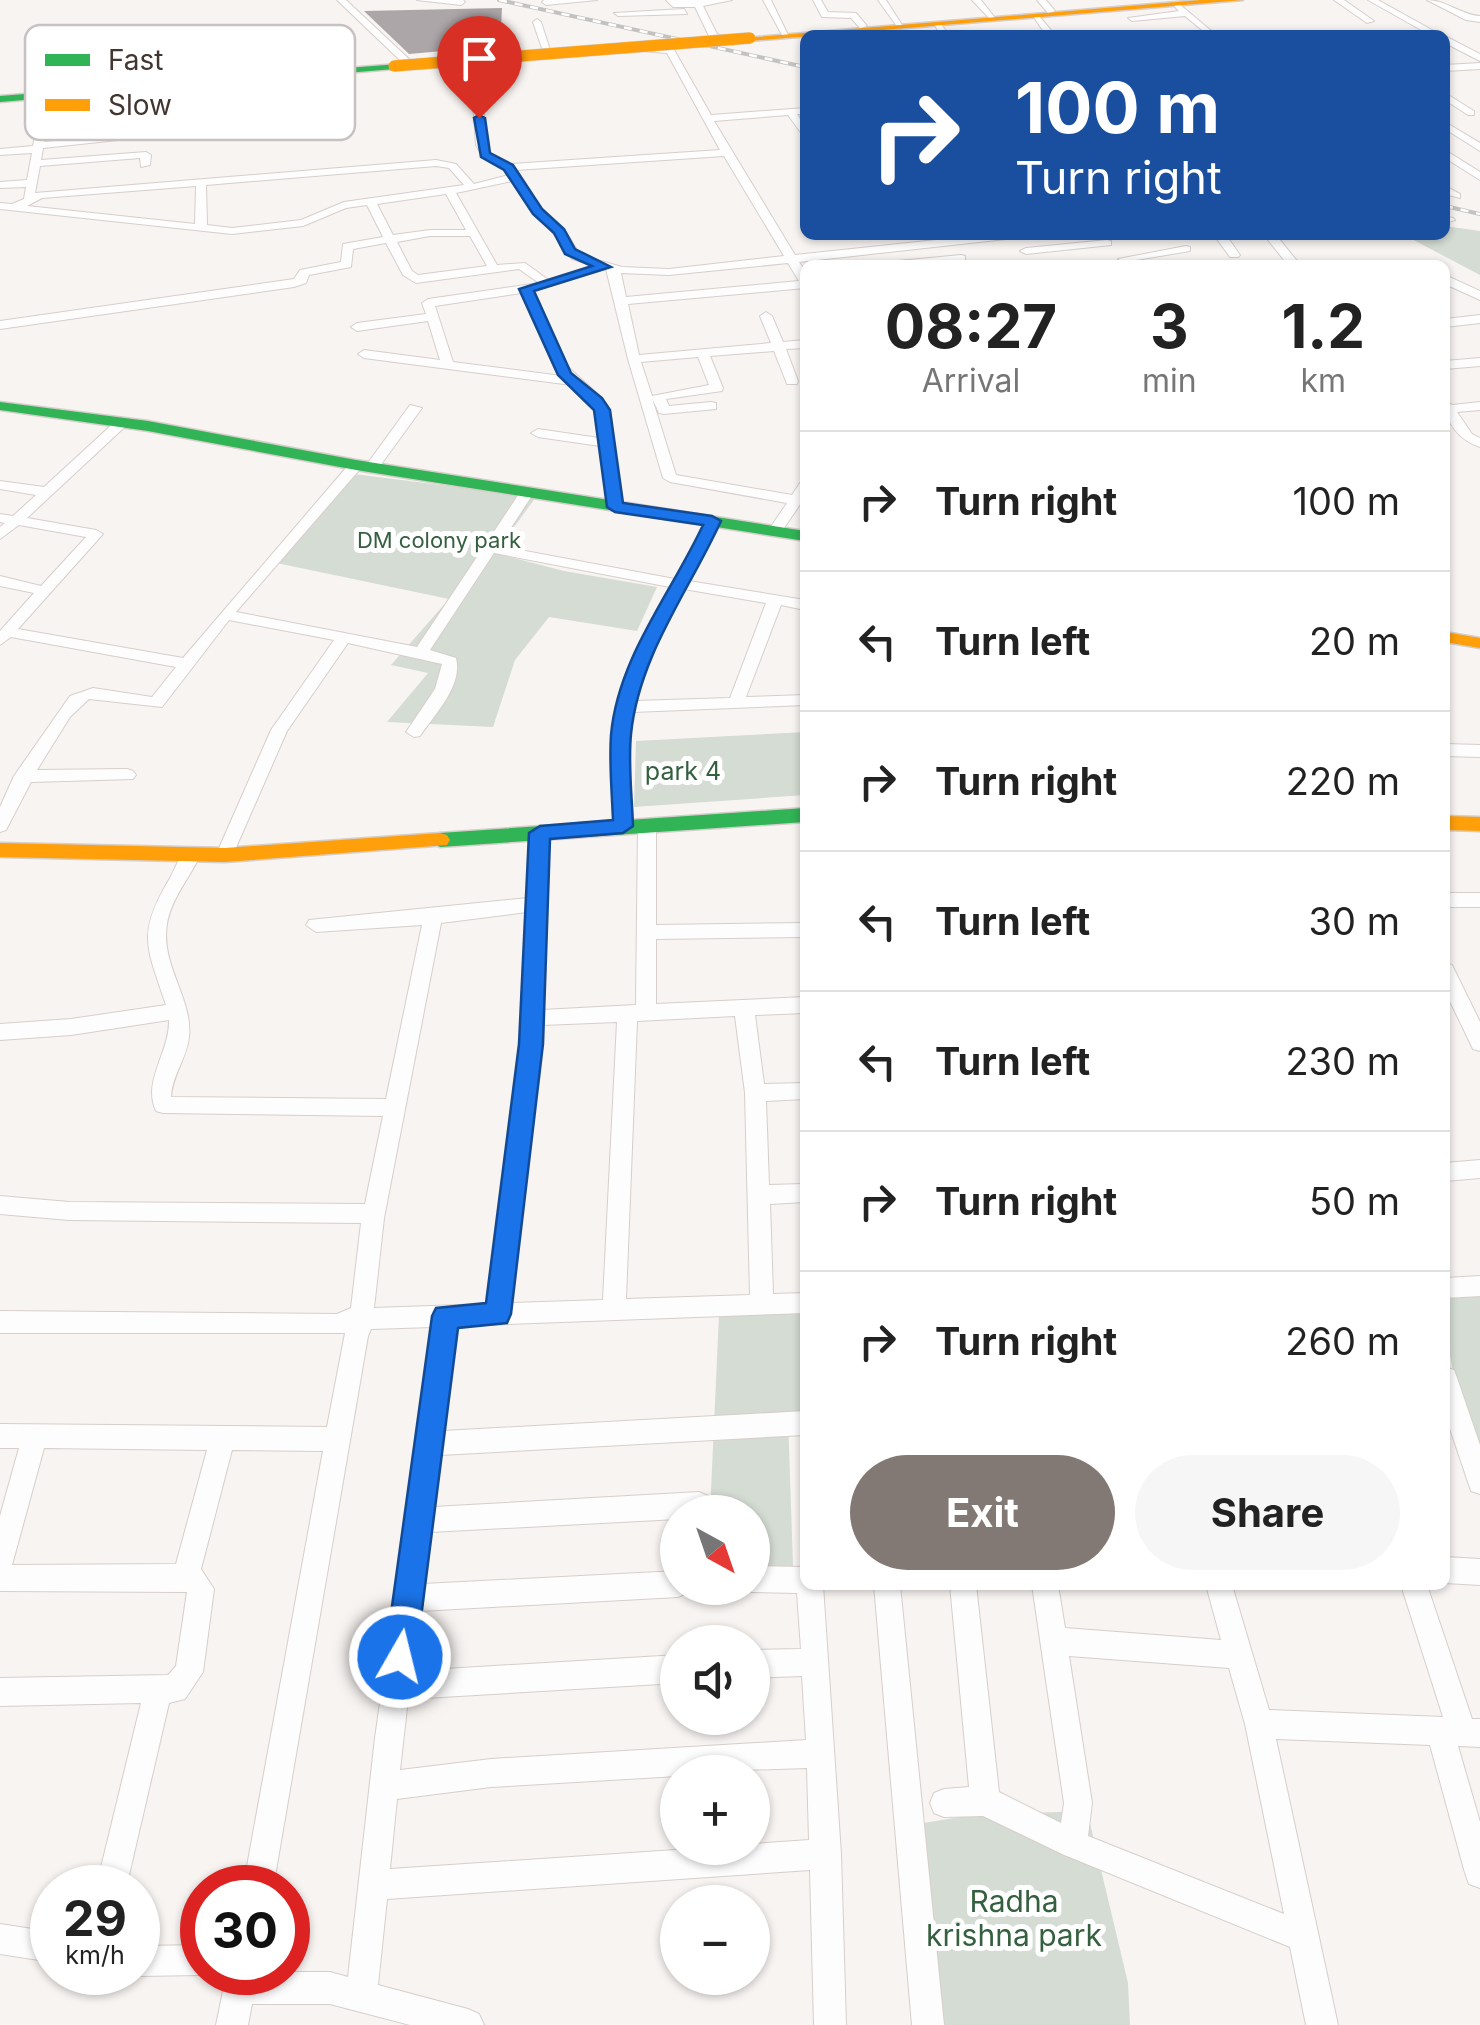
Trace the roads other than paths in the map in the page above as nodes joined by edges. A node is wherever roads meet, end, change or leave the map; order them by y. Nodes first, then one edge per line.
1 (341, 0) edge
2 (362, 0) edge
3 (421, 0) edge
4 (593, 0) edge
5 (601, 0) edge
6 (670, 0) edge
7 (728, 0) edge
8 (767, 0) edge
9 (817, 0) edge
10 (882, 0) edge
11 (976, 0) edge
12 (1041, 0) edge
13 (1238, 0) edge
14 (1338, 0) edge
15 (1372, 0) edge
16 (1431, 0) edge
17 (461, 2) edge
18 (546, 2) edge
19 (1189, 6) edge
20 (700, 8) junction
21 (1089, 8) edge
22 (1052, 11) junction
23 (618, 13) dead end
24 (1036, 18) junction
25 (1132, 18) dead end
26 (989, 19) junction
27 (1480, 19) edge
28 (537, 22) dead end
29 (1370, 22) dead end
30 (706, 23) junction
31 (899, 23) junction
32 (653, 24) dead end
33 (937, 25) junction
34 (863, 26) junction
35 (818, 30) edge
36 (840, 30) edge
37 (880, 30) edge
38 (941, 30) edge
39 (994, 30) edge
40 (1047, 30) edge
41 (1209, 30) edge
42 (1427, 30) edge
43 (800, 32) edge
44 (785, 33) junction
45 (800, 34) edge
46 (713, 36) junction
47 (800, 37) edge
48 (1450, 42) edge
49 (548, 51) junction
50 (612, 52) junction
51 (1450, 52) edge
52 (1478, 56) edge
53 (476, 60) junction
54 (401, 64) junction
55 (1460, 67) junction
56 (355, 68) edge
57 (1450, 68) edge
58 (355, 69) edge
59 (1480, 83) edge
60 (25, 95) edge
61 (0, 97) edge
62 (1450, 99) edge
63 (792, 112) junction
64 (800, 112) edge
65 (1471, 113) dead end
66 (708, 118) junction
67 (800, 126) edge
68 (1450, 128) edge
69 (41, 140) edge
70 (104, 140) edge
71 (1474, 140) edge
72 (40, 146) junction
73 (1480, 148) edge
74 (0, 152) edge
75 (727, 153) junction
76 (1450, 156) edge
77 (145, 165) dead end
78 (96, 170) dead end
79 (511, 172) junction
80 (34, 173) junction
81 (1480, 176) edge
82 (0, 185) edge
83 (202, 185) junction
84 (472, 188) junction
85 (449, 190) junction
86 (29, 198) junction
87 (370, 200) junction
88 (0, 206) edge
89 (15, 208) junction
90 (201, 228) junction
91 (474, 232) junction
92 (390, 239) junction
93 (968, 240) edge
94 (1097, 240) edge
95 (1104, 240) edge
96 (1223, 240) edge
97 (1274, 240) edge
98 (1186, 250) dead end
99 (1026, 252) dead end
100 (1234, 256) dead end
101 (961, 258) dead end
102 (788, 259) junction
103 (940, 260) edge
104 (1125, 260) edge
105 (1137, 260) edge
106 (1290, 260) edge
107 (609, 268) junction
108 (494, 269) junction
109 (800, 273) edge
110 (800, 278) edge
111 (1450, 281) edge
112 (549, 285) junction
113 (526, 289) junction
114 (1480, 296) edge
115 (619, 301) junction
116 (766, 316) dead end
117 (432, 317) junction
118 (1480, 319) edge
119 (1450, 322) edge
120 (0, 324) edge
121 (357, 327) dead end
122 (800, 344) edge
123 (778, 346) junction
124 (702, 353) junction
125 (364, 354) dead end
126 (634, 359) junction
127 (1480, 362) edge
128 (448, 365) junction
129 (1450, 365) edge
130 (572, 381) junction
131 (792, 381) dead end
132 (0, 406) edge
133 (710, 406) dead end
134 (1480, 406) edge
135 (1450, 407) edge
136 (415, 408) dead end
137 (1450, 411) edge
138 (122, 423) junction
139 (538, 432) dead end
140 (606, 443) junction
141 (1480, 443) edge
142 (364, 466) junction
143 (0, 484) edge
144 (528, 491) junction
145 (47, 492) junction
146 (800, 493) edge
147 (800, 494) edge
148 (615, 507) junction
149 (8, 519) edge
150 (712, 521) junction
151 (775, 531) junction
152 (800, 535) edge
153 (0, 536) edge
154 (490, 548) junction
155 (0, 581) edge
156 (680, 584) junction
157 (45, 590) junction
158 (775, 600) junction
159 (800, 604) edge
160 (225, 614) junction
161 (4, 636) edge
162 (344, 637) junction
163 (1450, 638) edge
164 (1480, 643) edge
165 (421, 652) junction
166 (186, 664) junction
167 (800, 700) edge
168 (736, 702) junction
169 (626, 707) junction
170 (414, 732) dead end
171 (1450, 750) edge
172 (1480, 751) edge
173 (127, 775) dead end
174 (23, 776) junction
175 (800, 816) edge
176 (1450, 823) edge
177 (1480, 824) edge
178 (0, 826) edge
179 (635, 826) junction
180 (540, 833) junction
181 (0, 850) edge
182 (192, 854) junction
183 (226, 854) junction
184 (1450, 900) edge
185 (1480, 900) edge
186 (538, 904) junction
187 (433, 917) junction
188 (316, 925) dead end
189 (800, 930) edge
190 (648, 932) junction
191 (1450, 980) edge
192 (800, 1005) edge
193 (744, 1007) junction
194 (178, 1011) junction
195 (637, 1012) junction
196 (532, 1018) junction
197 (0, 1032) edge
198 (1480, 1043) edge
199 (800, 1091) edge
200 (754, 1093) junction
201 (394, 1108) junction
202 (1480, 1169) edge
203 (1450, 1172) edge
204 (800, 1193) edge
205 (758, 1195) junction
206 (0, 1204) edge
207 (374, 1218) junction
208 (1480, 1286) edge
209 (1450, 1288) edge
210 (800, 1303) edge
211 (762, 1304) junction
212 (614, 1310) junction
213 (498, 1314) junction
214 (363, 1316) junction
215 (446, 1316) junction
216 (0, 1322) edge
217 (1450, 1393) edge
218 (800, 1423) edge
219 (0, 1436) edge
220 (34, 1438) junction
221 (222, 1438) junction
222 (338, 1440) junction
223 (429, 1444) junction
224 (1480, 1482) edge
225 (660, 1507) edge
226 (419, 1520) junction
227 (0, 1562) edge
228 (1450, 1570) edge
229 (1480, 1572) edge
230 (186, 1577) junction
231 (0, 1578) edge
232 (770, 1580) edge
233 (800, 1582) edge
234 (660, 1585) edge
235 (809, 1590) edge
236 (887, 1590) edge
237 (964, 1590) edge
238 (1046, 1590) edge
239 (1220, 1590) edge
240 (1416, 1590) edge
241 (409, 1598) junction
242 (1054, 1642) junction
243 (1239, 1655) junction
244 (817, 1662) junction
245 (770, 1663) edge
246 (660, 1670) edge
247 (396, 1686) junction
248 (158, 1690) junction
249 (0, 1692) edge
250 (1259, 1724) junction
251 (1460, 1732) edge
252 (820, 1753) junction
253 (384, 1786) junction
254 (985, 1802) junction
255 (944, 1803) dead end
256 (1072, 1844) junction
257 (826, 1854) junction
258 (116, 1865) edge
259 (262, 1865) edge
260 (1480, 1873) edge
261 (374, 1885) junction
262 (1304, 1937) junction
263 (0, 1939) edge
264 (30, 1944) edge
265 (310, 1986) edge
266 (362, 1994) junction
267 (238, 1995) edge
268 (232, 2025) edge
269 (468, 2025) edge
270 (830, 2025) edge
271 (928, 2025) edge
272 (1322, 2025) edge

1 - 2 street
1 - 54 street
3 - 17 street
4 - 5 street
4 - 18 street
6 - 20 street
7 - 20 street
8 - 44 street
9 - 34 street
10 - 31 street
11 - 26 street
12 - 22 street
13 - 19 main road
14 - 29 street
15 - 42 street
16 - 27 street
19 - 21 main road
19 - 25 street
19 - 41 street
20 - 23 street
20 - 30 street
21 - 22 street
21 - 24 street
21 - 36 main road, bridge
22 - 26 street
24 - 26 street
24 - 40 street
26 - 31 street
26 - 33 street
26 - 39 street
28 - 49 street
30 - 32 street
30 - 46 street
31 - 34 street
33 - 37 street
33 - 38 street
34 - 35 street
43 - 44 street
44 - 46 street
45 - 54 main road, bridge
46 - 47 street
48 - 52 street
49 - 50 street
49 - 53 street
50 - 53 street
50 - 66 street
51 - 52 street
52 - 55 street
53 - 54 street
53 - 58 street
53 - 79 street
54 - 56 main road
55 - 57 street
55 - 59 street
60 - 61 main road
62 - 65 street
63 - 64 street
63 - 66 street
63 - 67 street
66 - 75 street
68 - 71 street
69 - 72 street
70 - 72 street
71 - 73 street
72 - 74 street
72 - 80 street
75 - 79 street
75 - 102 street
76 - 81 street
77 - 80 street
78 - 80 street
79 - 84 street
79 - 107 street
80 - 82 street
80 - 86 street
83 - 84 street
83 - 86 street
83 - 90 street
84 - 85 street
85 - 87 street
85 - 91 street
86 - 89 street
87 - 90 street
87 - 92 street
88 - 89 street
89 - 90 street
91 - 92 street
91 - 108 street
92 - 108 street
92 - 120 street
93 - 102 street
94 - 99 street
95 - 104 street
96 - 100 street
97 - 106 street
98 - 105 street
101 - 103 street
102 - 107 street
102 - 109 street
107 - 112 street
107 - 115 street
108 - 112 street
110 - 115 street
111 - 114 street
112 - 113 street
113 - 117 street
113 - 130 street
115 - 126 street
116 - 123 street
117 - 121 street
117 - 128 street
118 - 119 street
122 - 123 street
123 - 124 street
123 - 131 street
124 - 126 street
124 - 133 street
125 - 128 street
126 - 146 street
127 - 129 street
128 - 130 street
130 - 140 street
132 - 138 main road
134 - 135 street
136 - 142 street
137 - 141 street
138 - 142 main road
138 - 145 street
139 - 140 street
140 - 148 street
142 - 144 main road
142 - 160 street
143 - 145 street
144 - 148 main road
144 - 154 street
145 - 149 street
147 - 151 street
148 - 150 main road
149 - 153 street
149 - 157 street
150 - 151 main road
150 - 156 street
151 - 152 main road
154 - 156 street
154 - 165 street
155 - 157 street
156 - 158 street
156 - 169 street
157 - 161 street
158 - 159 street
158 - 168 street
160 - 162 street
160 - 166 street
161 - 166 street
162 - 165 street
162 - 183 street
163 - 164 main road
165 - 170 street
166 - 174 street
167 - 168 street
168 - 169 street
169 - 179 street
171 - 172 street
173 - 174 street
174 - 178 street
175 - 179 main road
176 - 177 main road
179 - 180 main road
179 - 190 street
180 - 183 main road
180 - 186 street
181 - 182 main road
182 - 183 main road
182 - 194 street
184 - 185 street
186 - 187 street
186 - 196 street
187 - 188 street
187 - 201 street
189 - 190 street
190 - 195 street
191 - 198 street
192 - 193 street
193 - 195 street
193 - 200 street
194 - 197 street
194 - 201 street
195 - 196 street
195 - 212 street
196 - 213 street
199 - 200 street
200 - 205 street
201 - 207 street
202 - 203 street
204 - 205 street
205 - 211 street
206 - 207 street
207 - 214 street
208 - 209 street
210 - 211 street
211 - 212 street
212 - 213 street
213 - 215 street
214 - 215 street
214 - 216 street
214 - 222 street
215 - 223 street
217 - 224 street
218 - 223 street
219 - 220 street
220 - 221 street
220 - 227 street
221 - 222 street
221 - 230 street
222 - 259 street
223 - 226 street
225 - 226 street
226 - 241 street
228 - 229 street
230 - 231 street
230 - 248 street
232 - 233 street
234 - 241 street
235 - 244 street
236 - 271 street
237 - 254 street
238 - 242 street
239 - 243 street
240 - 251 street
241 - 247 street
242 - 243 street
242 - 256 street
243 - 250 street
244 - 245 street
244 - 252 street
246 - 247 street
247 - 253 street
248 - 249 street
248 - 258 street
250 - 251 street
250 - 262 street
251 - 260 street
252 - 253 street
252 - 257 street
253 - 261 street
254 - 255 street
254 - 256 street
256 - 262 street
257 - 261 street
257 - 270 street
261 - 266 street
262 - 272 street
263 - 264 street
265 - 266 street
266 - 269 street
267 - 268 street

